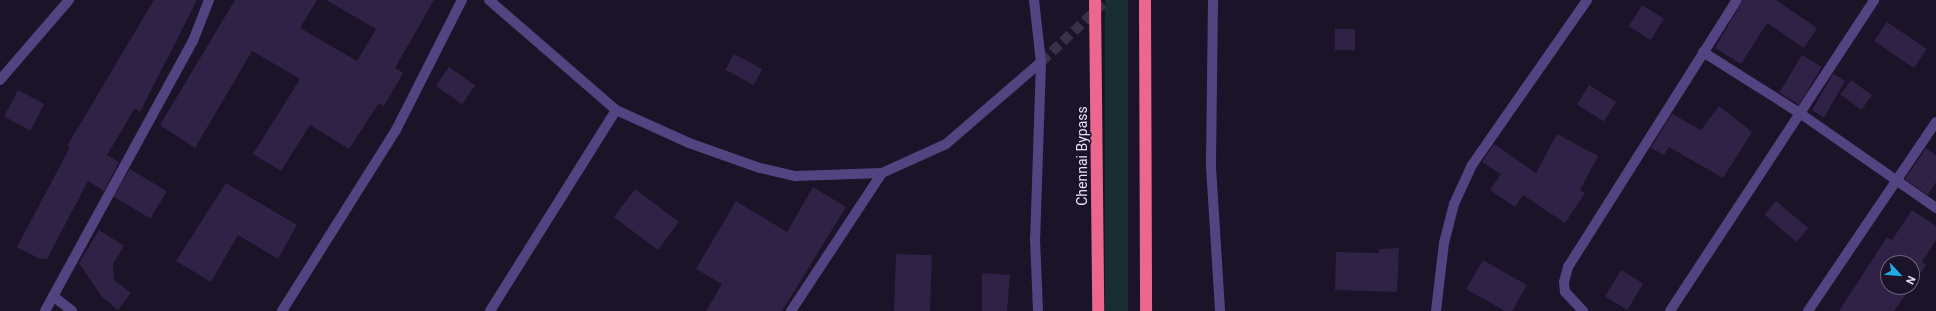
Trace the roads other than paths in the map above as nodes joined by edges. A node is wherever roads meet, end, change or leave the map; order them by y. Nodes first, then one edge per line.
1 (69, 0) edge
2 (209, 0) edge
3 (462, 0) edge
4 (489, 0) edge
5 (1034, 0) edge
6 (1095, 0) edge
7 (1145, 0) edge
8 (1213, 0) edge
9 (1587, 0) edge
10 (1737, 0) edge
11 (1874, 0) edge
12 (1703, 52) junction
13 (1041, 62) junction
14 (0, 80) edge
15 (616, 110) junction
16 (1801, 114) junction
17 (1936, 122) edge
18 (882, 173) junction
19 (1896, 181) junction
20 (1936, 208) edge
21 (53, 296) junction
22 (45, 311) edge
23 (72, 311) edge
24 (282, 311) edge
25 (490, 311) edge
26 (791, 311) edge
27 (1038, 311) edge
28 (1098, 311) edge
29 (1146, 311) edge
30 (1220, 311) edge
31 (1436, 311) edge
32 (1583, 311) edge
33 (1670, 311) edge
34 (1808, 311) edge

1 - 14 street
2 - 21 street
3 - 24 street
4 - 15 street
5 - 13 street
6 - 28 highway, Chennai Bypass
7 - 29 highway
8 - 30 street
9 - 31 street
10 - 12 street
11 - 16 street
12 - 16 street
12 - 32 street
13 - 18 street
13 - 27 street
15 - 18 street
15 - 25 street
16 - 19 street
16 - 33 street
17 - 19 street
18 - 26 street
19 - 20 street
19 - 34 street
21 - 22 street
21 - 23 street

